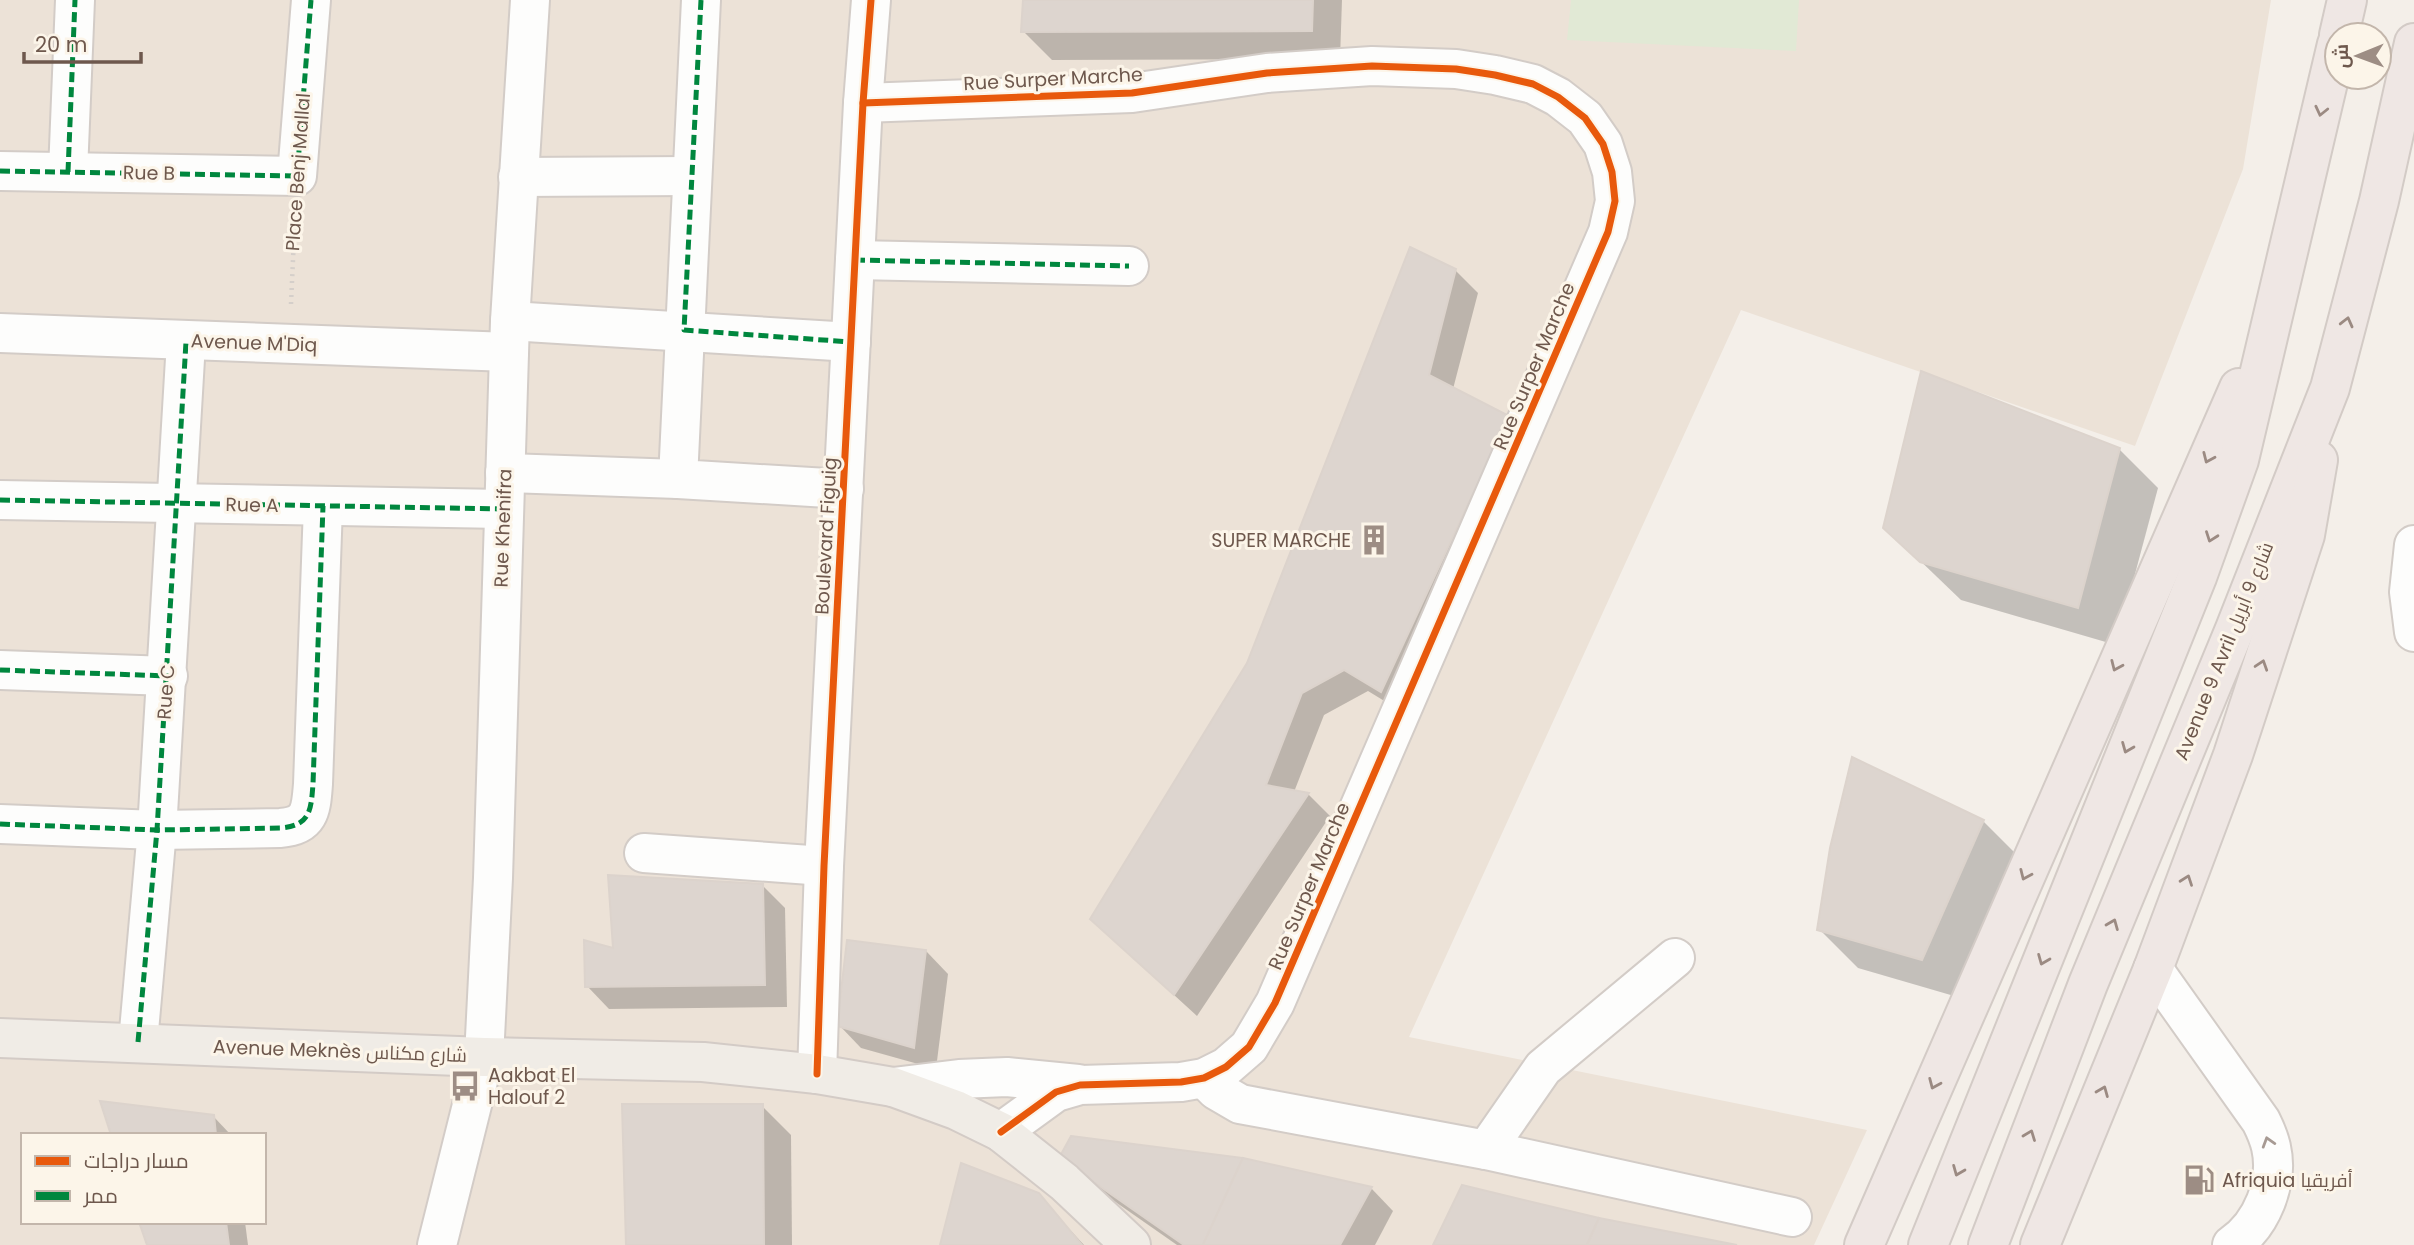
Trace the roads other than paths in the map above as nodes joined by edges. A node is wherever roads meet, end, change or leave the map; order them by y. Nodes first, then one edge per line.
1 (75, 0) edge
2 (311, 0) edge
3 (530, 0) edge
4 (701, 0) edge
5 (871, 0) edge
6 (2347, 0) edge
7 (2342, 21) edge
8 (2414, 43) edge
9 (2326, 91) edge
10 (863, 103) junction
11 (0, 171) edge
12 (68, 172) junction
13 (297, 176) joint
14 (691, 176) junction
15 (518, 177) junction
16 (855, 260) junction
17 (1129, 266) dead end
18 (2275, 306) junction
19 (684, 330) junction
20 (0, 333) edge
21 (509, 337) junction
22 (186, 342) junction
23 (851, 342) junction
24 (2330, 388) junction
25 (678, 479) junction
26 (844, 489) junction
27 (504, 491) junction
28 (0, 500) edge
29 (177, 503) junction
30 (323, 506) junction
31 (2414, 545) edge
32 (2413, 630) edge
33 (0, 670) edge
34 (167, 676) junction
35 (0, 824) edge
36 (157, 830) junction
37 (644, 853) dead end
38 (824, 866) junction
39 (1675, 958) dead end
40 (2153, 969) junction
41 (0, 1038) edge
42 (138, 1042) junction
43 (484, 1057) junction
44 (817, 1074) junction
45 (1204, 1078) junction
46 (1080, 1085) junction
47 (893, 1087) junction
48 (1001, 1132) junction
49 (1486, 1150) junction
50 (1792, 1217) dead end
51 (437, 1245) edge
52 (1131, 1245) edge
53 (1864, 1245) edge
54 (1928, 1245) edge
55 (1988, 1245) edge
56 (2040, 1245) edge
57 (2232, 1245) edge

1 - 12 street
2 - 13 street, Place Benj Mallal
3 - 15 street, Rue Khenifra
4 - 14 street
5 - 10 street, Boulevard Figuig
6 - 7 highway
24 -> 8 highway, Avenue 9 Avril شارع 9 أبريل
9 -> 18 highway
10 - 16 street, Boulevard Figuig
10 - 45 street, Rue Surper Marche
11 - 12 street, Rue B
12 - 13 street, Rue B
14 - 15 street
14 - 19 street
15 - 21 street, Rue Khenifra
16 - 17 street
16 - 23 street, Boulevard Figuig
18 -> 53 highway
18 -> 54 highway
19 - 21 street, Avenue M'Diq
19 - 23 street, Avenue M'Diq
19 - 25 street
20 - 22 street, Avenue M'Diq
21 - 22 street, Avenue M'Diq
21 - 27 street, Rue Khenifra
22 - 29 street, Rue C
23 - 26 street, Boulevard Figuig
40 -> 24 highway
55 -> 24 highway, Avenue 9 Avril شارع 9 أبريل
25 - 26 street, Rue A
25 - 27 street, Rue A
26 - 38 street, Boulevard Figuig
27 - 30 street, Rue A
27 - 43 street, Rue Khenifra
28 - 29 street, Rue A
29 - 30 street, Rue A
29 - 34 street, Rue C
30 - 36 street
31 - 32 street
33 - 34 street
34 - 36 street, Rue C
35 - 36 street
36 - 42 street, Rue C
37 - 38 street
38 - 44 street, Boulevard Figuig
39 - 49 street
56 -> 40 highway
57 -> 40 street
41 - 42 main road, Avenue Meknès شارع مكناس
42 - 43 main road, Avenue Meknès شارع مكناس
43 - 44 main road, Avenue Meknès شارع مكناس
43 - 51 street, Rue Khenifra
44 - 47 main road, Avenue Meknès شارع مكناس
45 - 46 street, Rue Surper Marche
45 - 49 street
46 - 47 street
46 - 48 street, Rue Surper Marche
47 - 48 main road, Avenue Meknès شارع مكناس
48 - 52 main road, Avenue Meknès شارع مكناس
49 - 50 street

